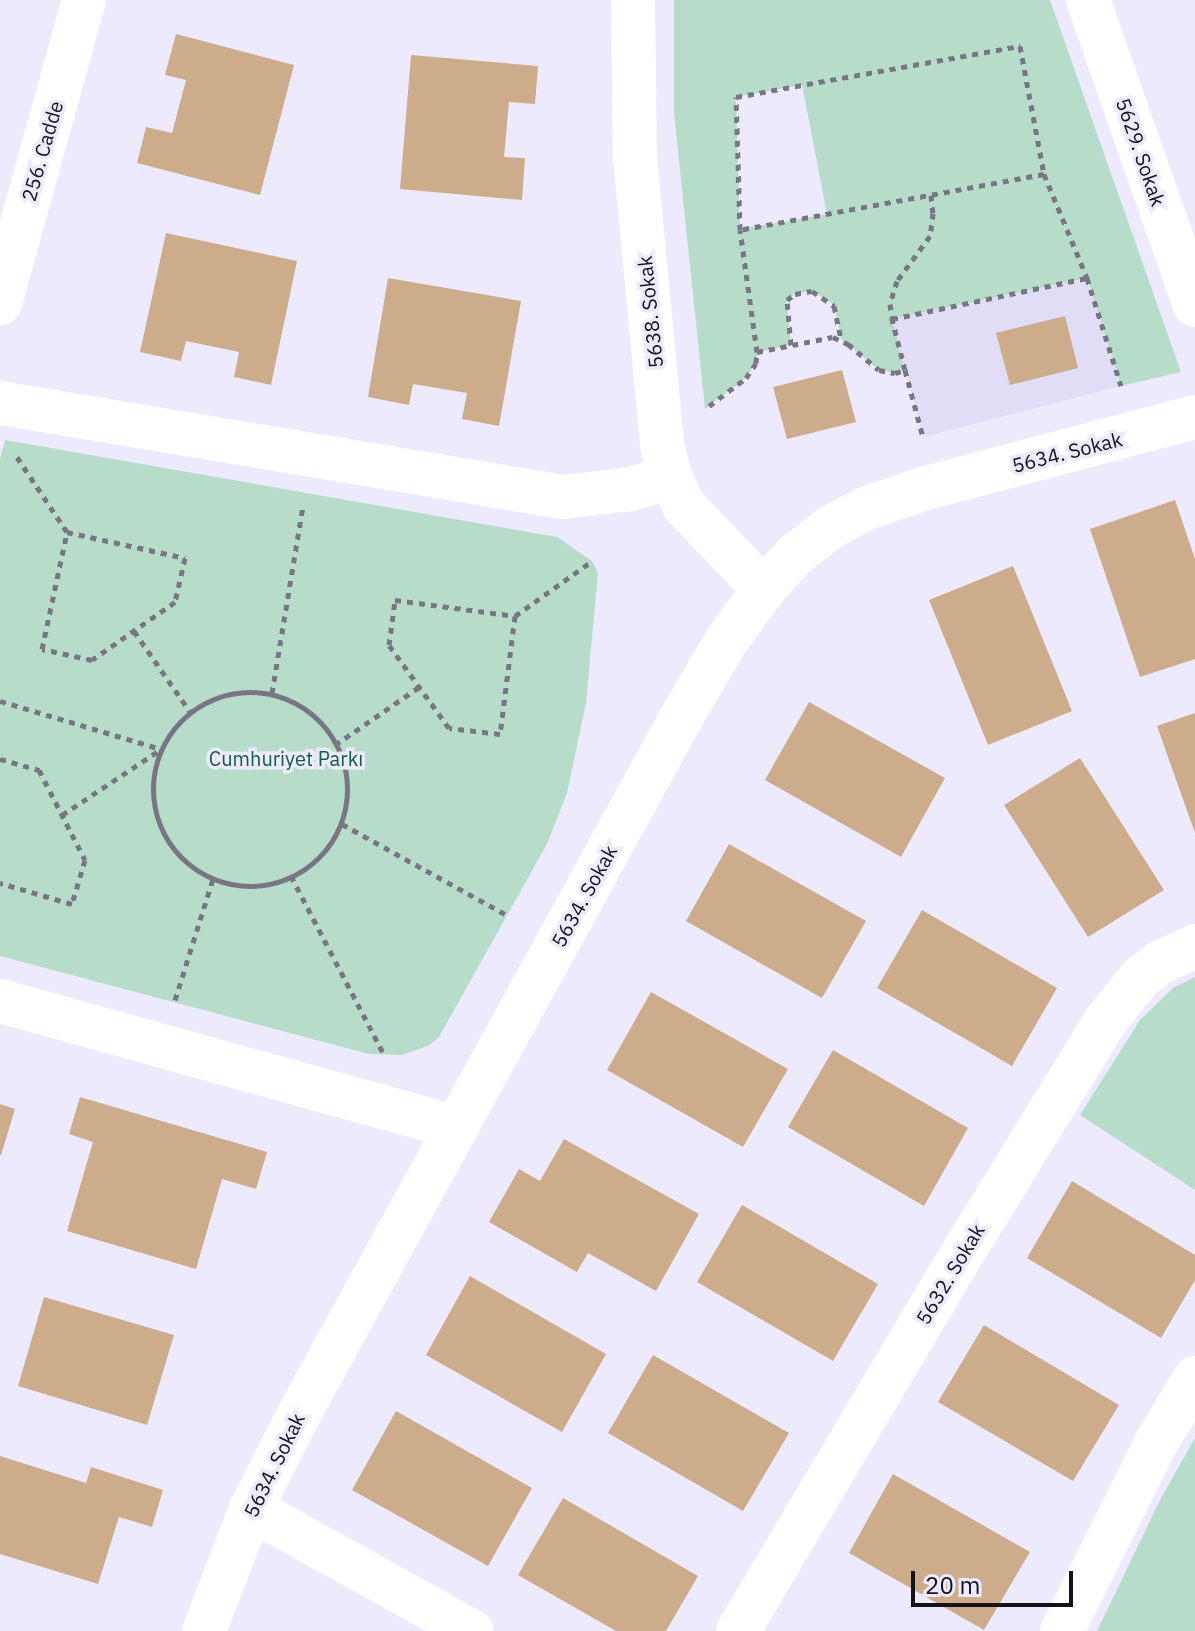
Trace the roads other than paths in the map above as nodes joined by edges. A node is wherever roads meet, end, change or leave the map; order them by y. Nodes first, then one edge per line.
1 (84, 0) edge
2 (633, 0) edge
3 (1088, 0) edge
4 (0, 303) edge
5 (1195, 305) edge
6 (0, 403) edge
7 (1195, 417) edge
8 (670, 477) junction
9 (764, 589) junction
10 (1195, 946) edge
11 (0, 1001) edge
12 (457, 1128) junction
13 (1195, 1378) edge
14 (251, 1509) junction
15 (204, 1631) edge
16 (471, 1631) edge
17 (738, 1631) edge
18 (1062, 1631) edge

1 - 4 street, 256. Cadde
2 - 8 street, 5638. Sokak
3 - 5 street, 5629. Sokak
6 - 8 street
7 - 9 street, 5634. Sokak
8 - 9 street, 5638. Sokak
9 - 12 street, 5634. Sokak
10 - 17 street, 5632. Sokak
11 - 12 street
12 - 14 street, 5634. Sokak
13 - 18 street
14 - 15 street, 5634. Sokak
14 - 16 street

